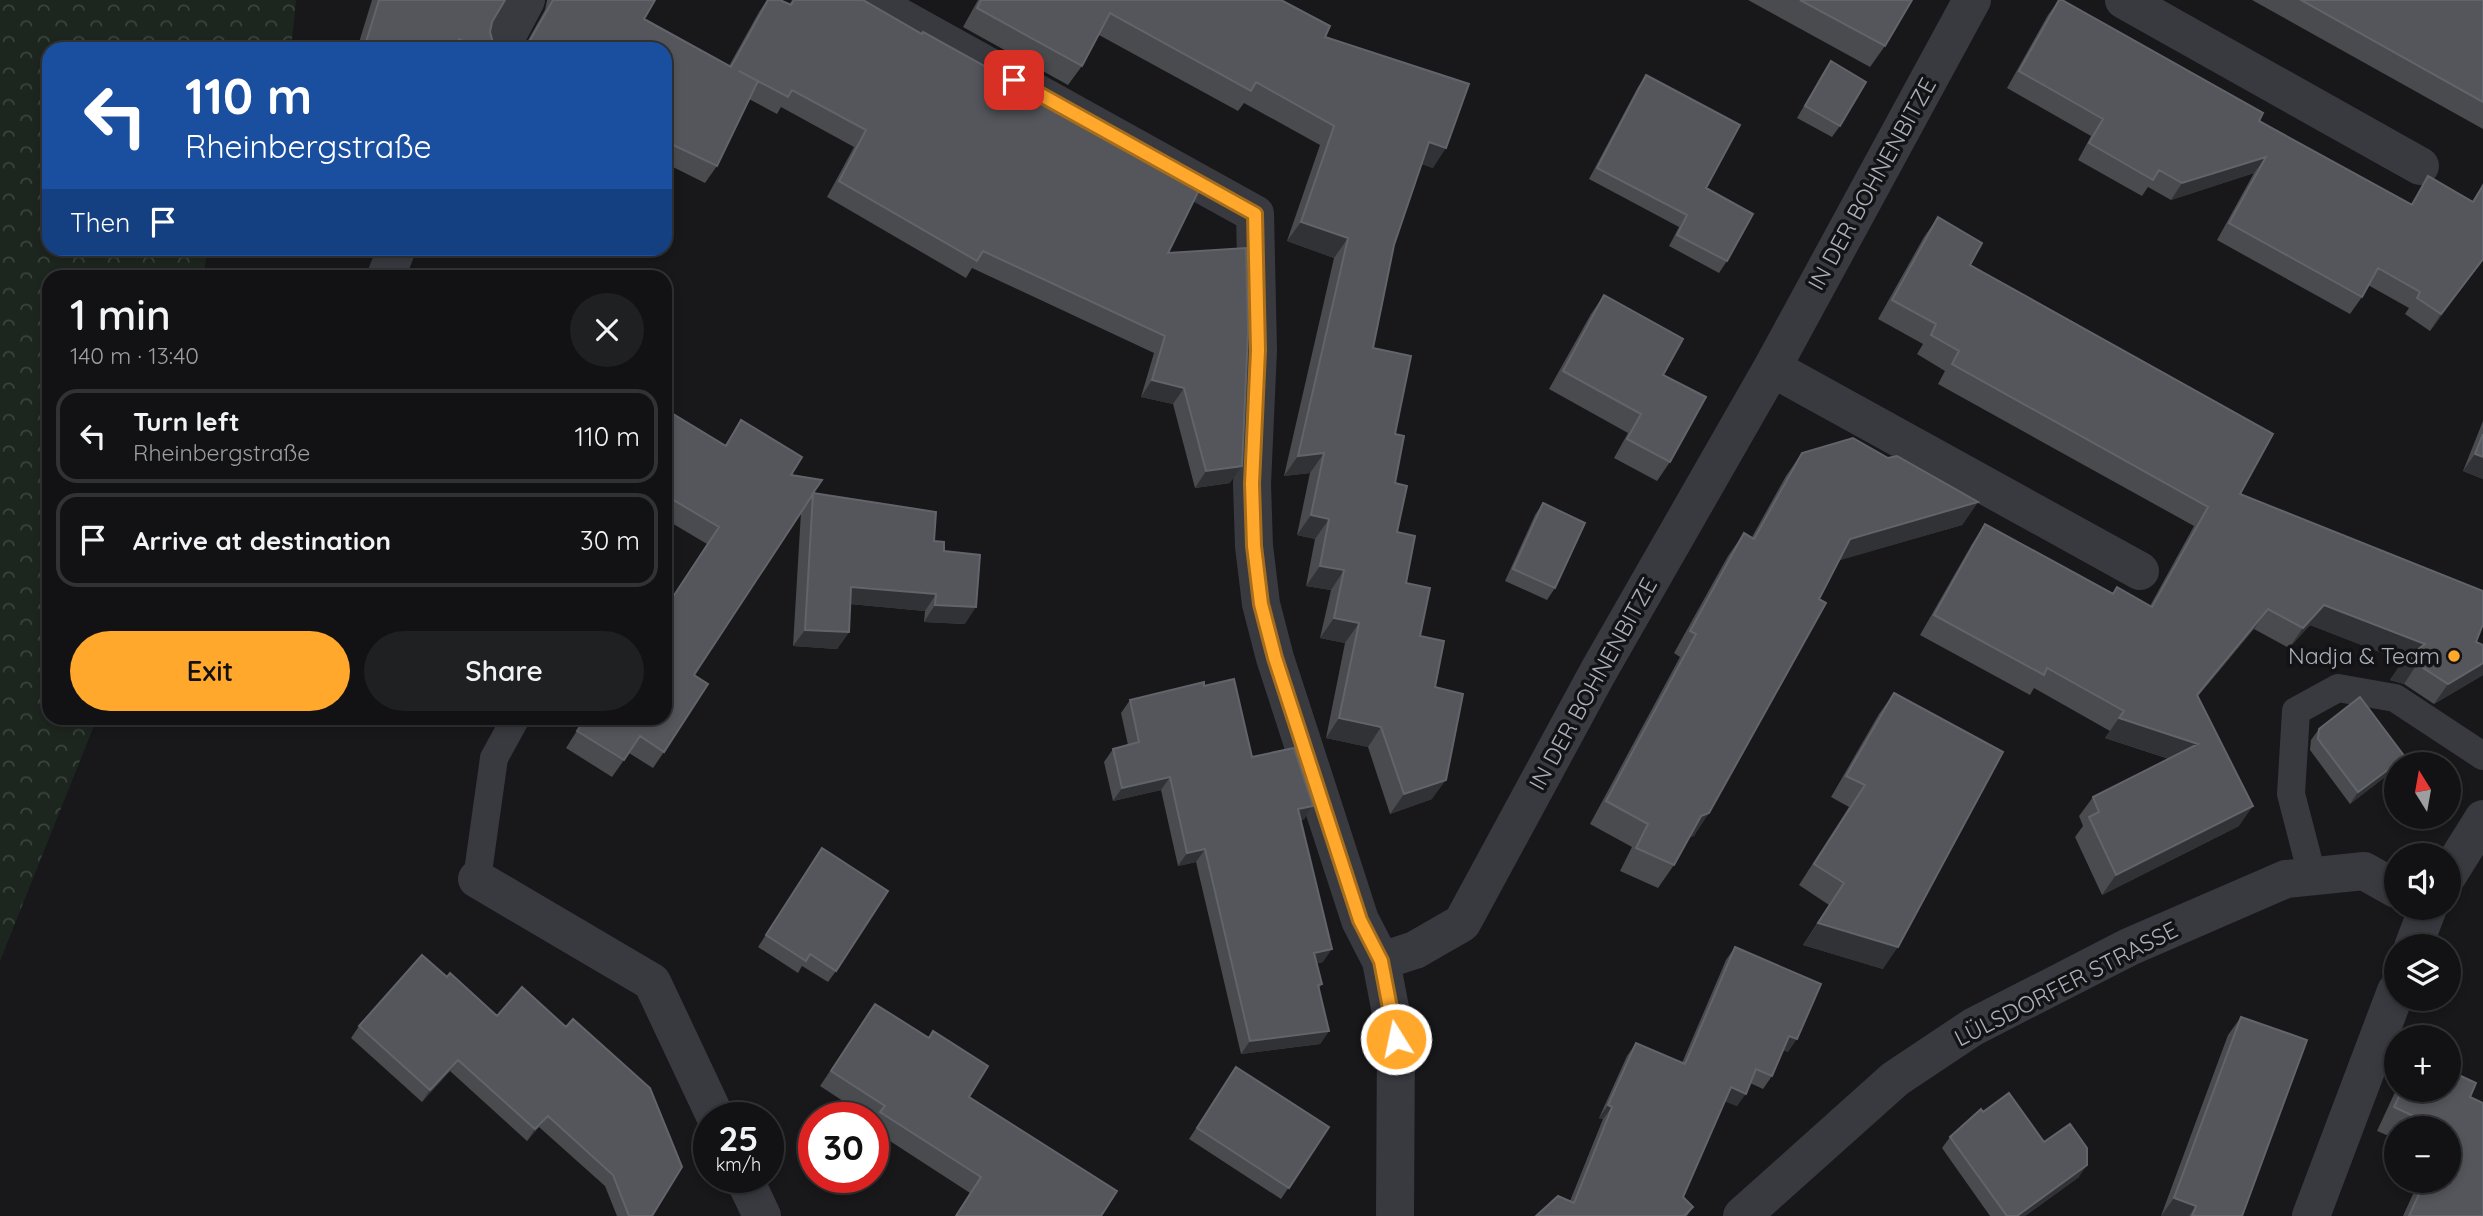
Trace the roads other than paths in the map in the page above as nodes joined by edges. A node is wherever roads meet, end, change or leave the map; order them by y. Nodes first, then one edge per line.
1 (526, 0) edge
2 (869, 0) edge
3 (1972, 0) edge
4 (2123, 0) edge
5 (504, 42) edge
6 (2420, 166) dead end
7 (1772, 368) junction
8 (2140, 571) dead end
9 (512, 725) edge
10 (2483, 756) edge
11 (2483, 819) edge
12 (2461, 854) edge
13 (2312, 876) junction
14 (477, 879) joint
15 (2384, 882) edge
16 (1381, 961) junction
17 (2388, 1011) edge
18 (708, 1102) edge
19 (751, 1193) edge
20 (762, 1216) edge
21 (1395, 1216) edge
22 (1742, 1216) edge
23 (2311, 1216) edge

1 - 5 street
2 - 16 street
3 - 7 street, IN DER BOHNENBITZE
4 - 6 street
7 - 8 street
7 - 16 street, IN DER BOHNENBITZE
9 - 14 lane
10 - 13 lane
11 - 12 street
13 - 15 street, LÜLSDORFER STRASSE
13 - 22 street, LÜLSDORFER STRASSE
14 - 18 street
16 - 21 street
17 - 23 street
19 - 20 street

